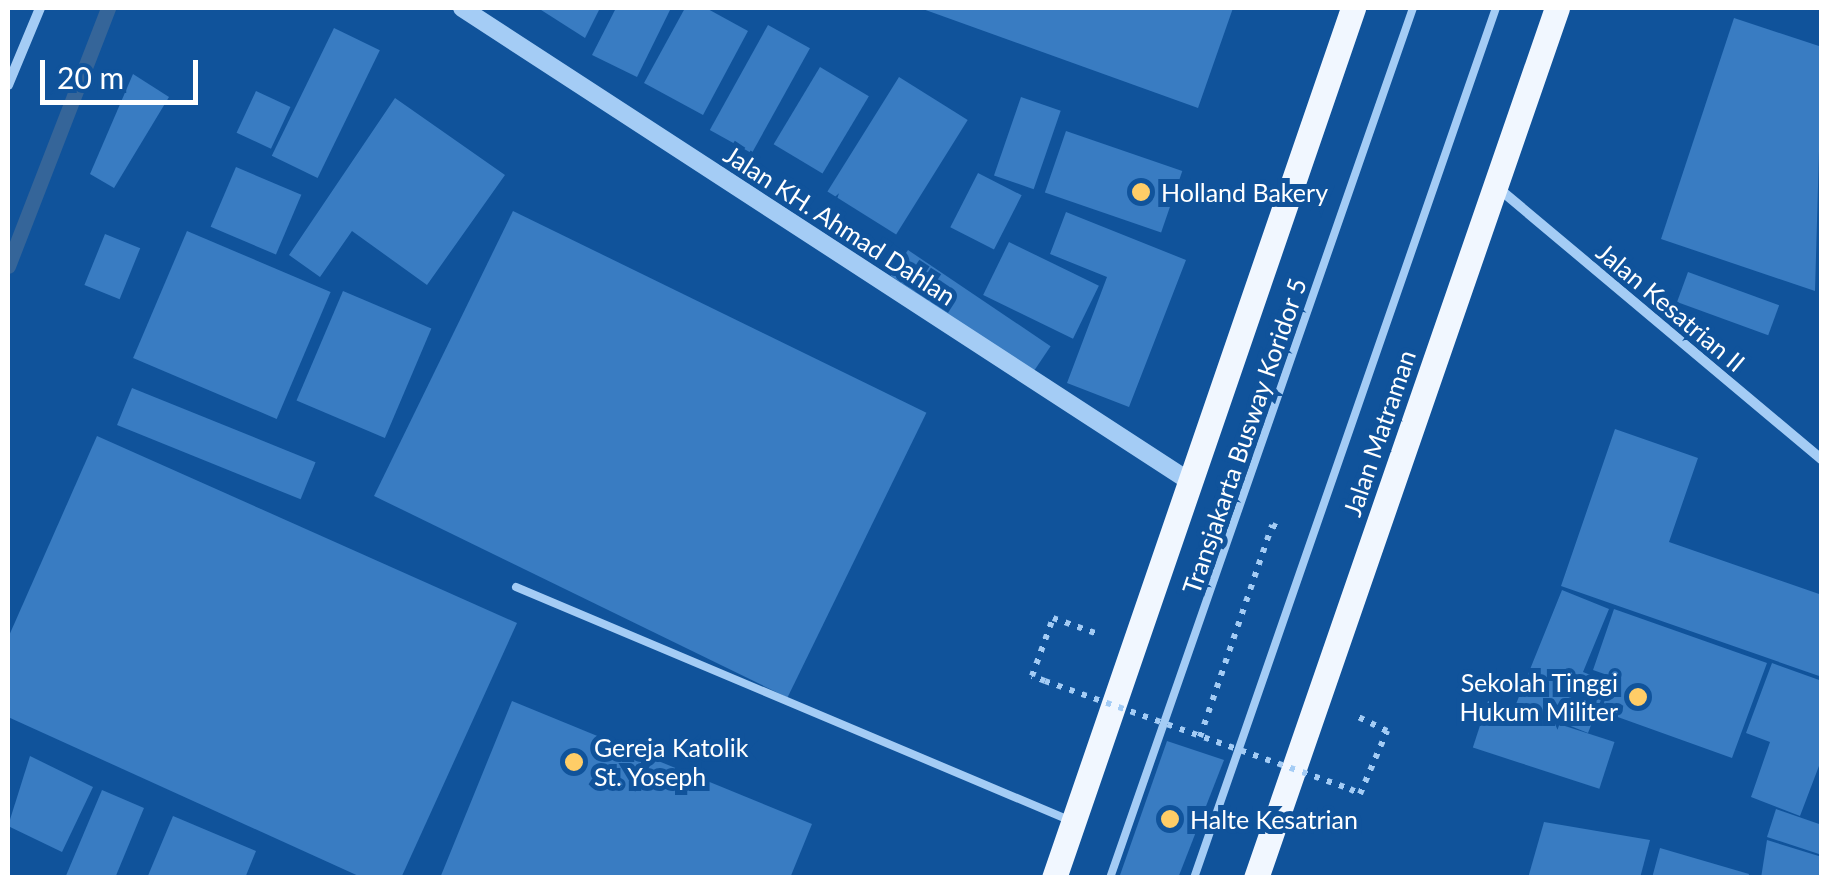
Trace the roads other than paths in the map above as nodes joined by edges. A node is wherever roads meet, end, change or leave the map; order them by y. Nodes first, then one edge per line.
1 (40, 8) edge
2 (462, 8) edge
3 (1353, 8) edge
4 (1413, 8) edge
5 (1496, 8) edge
6 (1557, 8) edge
7 (8, 85) edge
8 (1495, 185) junction
9 (1822, 460) edge
10 (1192, 484) junction
11 (516, 587) dead end
12 (1074, 822) junction
13 (1054, 878) edge
14 (1110, 878) edge
15 (1194, 878) edge
16 (1256, 878) edge

1 - 7 street
2 - 10 street, Jalan KH. Ahmad Dahlan
3 - 10 main road
4 - 14 lane, Transjakarta Busway Koridor 5
5 - 15 lane
6 - 8 main road, Jalan Matraman
8 - 9 street, Jalan Kesatrian II
8 - 16 main road, Jalan Matraman
10 - 12 main road
11 - 12 lane
12 - 13 main road

